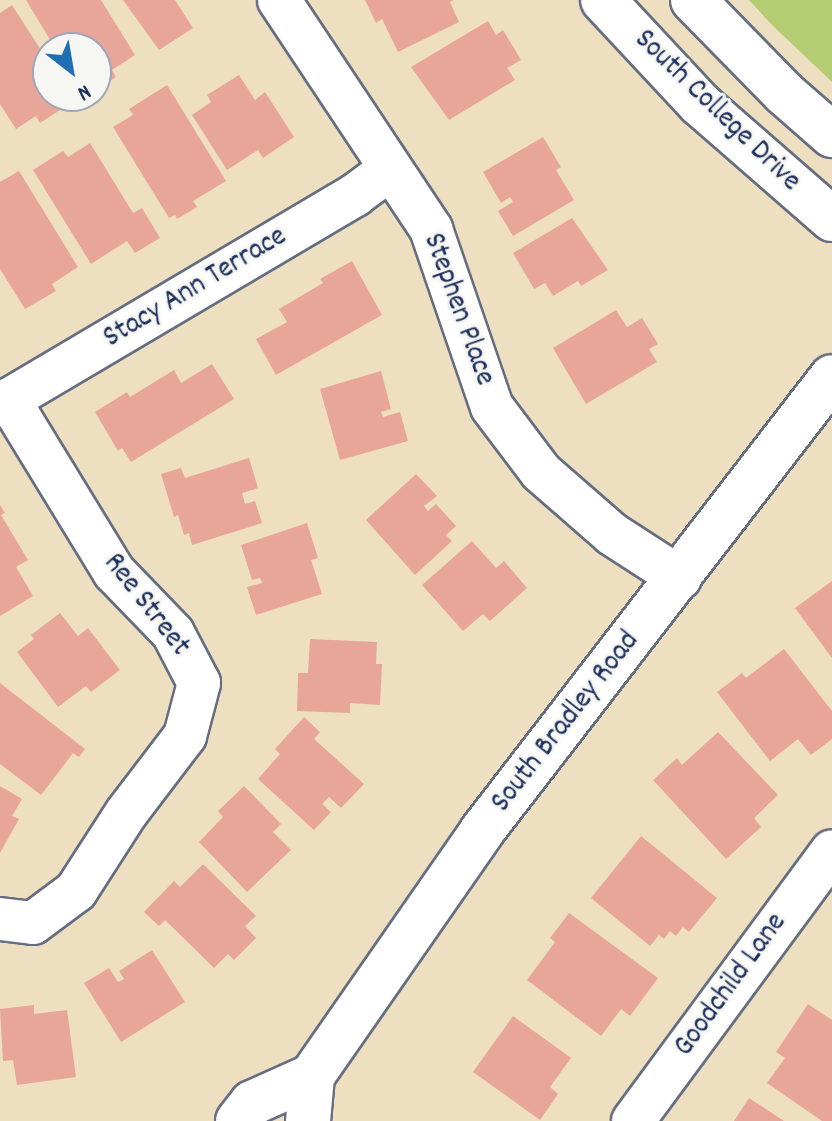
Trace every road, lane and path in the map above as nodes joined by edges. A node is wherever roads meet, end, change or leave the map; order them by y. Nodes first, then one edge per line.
1 (279, 0) edge
2 (603, 0) edge
3 (693, 0) edge
4 (832, 135) edge
5 (390, 169) junction
6 (832, 219) edge
7 (832, 377) edge
8 (4, 402) edge
9 (680, 578) junction
10 (832, 851) edge
11 (17, 921) edge
12 (312, 1076) junction
13 (238, 1121) edge
14 (308, 1121) edge
15 (633, 1121) edge

1 - 5 street, Stephen Place
2 - 6 street, South College Drive
3 - 4 street, South College Drive
5 - 8 street, Stacy Ann Terrace
5 - 9 street, Stephen Place
7 - 9 street, South Bradley Road
8 - 11 street, Ree Street
9 - 12 street, South Bradley Road
10 - 15 street, Goodchild Lane
12 - 13 street
12 - 14 street, South Bradley Road

